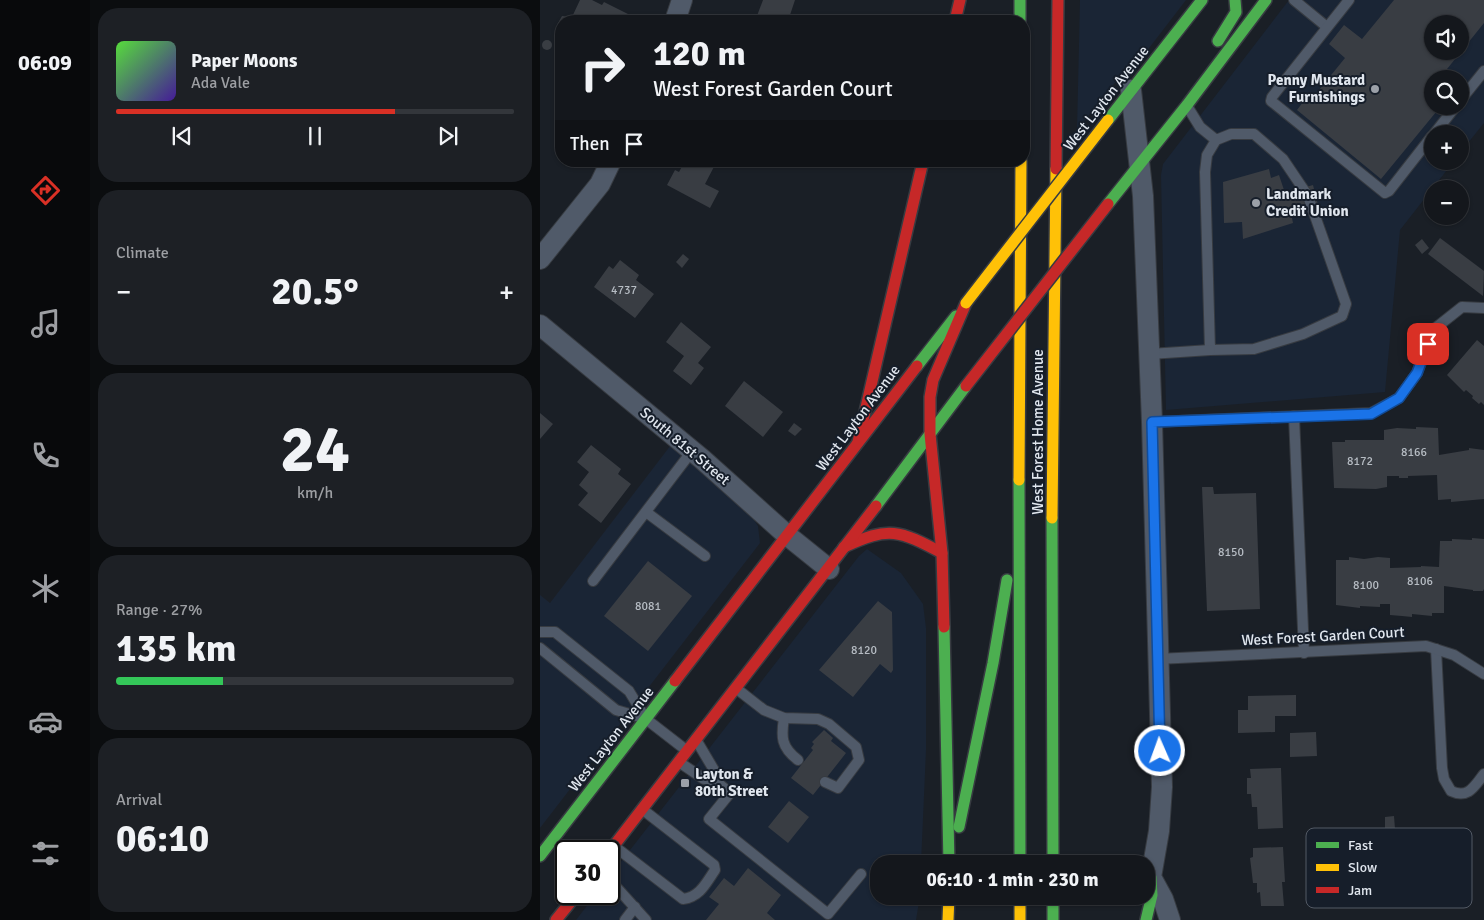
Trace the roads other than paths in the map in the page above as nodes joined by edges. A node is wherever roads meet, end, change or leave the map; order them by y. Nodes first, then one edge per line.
1 (682, 0) edge
2 (960, 0) edge
3 (1020, 0) edge
4 (1058, 0) edge
5 (1202, 0) edge
6 (1235, 0) edge
7 (1266, 0) edge
8 (1294, 0) edge
9 (1348, 0) edge
10 (677, 15) edge
11 (956, 15) edge
12 (1020, 15) edge
13 (1327, 27) junction
14 (1484, 71) edge
15 (1131, 90) junction
16 (1469, 90) edge
17 (1187, 105) junction
18 (1449, 115) edge
19 (1441, 125) edge
20 (1216, 140) junction
21 (1424, 146) edge
22 (1140, 163) junction
23 (608, 167) edge
24 (922, 167) edge
25 (1021, 167) edge
26 (540, 259) edge
27 (966, 303) junction
28 (1484, 308) edge
29 (540, 325) edge
30 (1210, 350) junction
31 (1150, 354) junction
32 (1294, 416) junction
33 (1152, 422) junction
34 (930, 434) junction
35 (858, 442) junction
36 (692, 451) junction
37 (646, 512) junction
38 (788, 536) junction
39 (844, 548) junction
40 (942, 553) junction
41 (1018, 554) junction
42 (705, 556) dead end
43 (829, 569) junction
44 (593, 581) dead end
45 (540, 632) edge
46 (540, 648) edge
47 (1436, 649) junction
48 (1304, 653) junction
49 (1157, 659) junction
50 (1484, 674) edge
51 (736, 688) junction
52 (784, 718) junction
53 (646, 719) junction
54 (696, 739) junction
55 (687, 751) junction
56 (798, 760) dead end
57 (679, 761) junction
58 (1484, 774) edge
59 (717, 782) junction
60 (825, 782) dead end
61 (642, 809) junction
62 (618, 840) edge
63 (620, 855) edge
64 (951, 855) edge
65 (953, 855) edge
66 (1020, 855) edge
67 (1053, 855) edge
68 (1155, 855) edge
69 (540, 856) edge
70 (860, 874) dead end
71 (1155, 884) edge
72 (620, 891) edge
73 (568, 905) edge
74 (949, 905) edge
75 (1020, 905) edge
76 (1053, 905) edge
77 (1150, 905) edge
78 (635, 907) junction
79 (1054, 918) edge
80 (556, 920) edge
81 (625, 920) edge
82 (646, 920) edge
83 (948, 920) edge
84 (1020, 920) edge
85 (1146, 920) edge
86 (1170, 920) edge

1 - 10 street
2 - 11 main road
3 - 12 main road
4 - 67 main road, West Forest Home Avenue
5 - 15 main road, West Layton Avenue
6 - 17 main road
7 - 17 main road
8 - 13 lane
9 - 13 lane
13 - 21 lane
14 - 16 lane
15 - 22 street
15 - 27 main road, West Layton Avenue, bridge
17 - 20 lane
17 - 22 main road
18 - 19 lane
20 - 30 lane
20 - 30 lane
22 - 31 street
22 - 34 main road, bridge
23 - 26 street
24 - 35 main road
25 - 41 main road, West Forest Home Avenue
27 - 34 main road
27 - 35 main road, West Layton Avenue
28 - 32 lane
29 - 36 street, South 81st Street
30 - 31 lane
31 - 33 street
32 - 33 lane
32 - 48 lane
33 - 49 street
34 - 39 main road
34 - 40 main road
35 - 38 main road, West Layton Avenue
36 - 37 lane
36 - 38 street, South 81st Street
37 - 42 lane
37 - 44 lane
38 - 43 street, South 81st Street
38 - 53 main road, West Layton Avenue
39 - 40 main road
39 - 43 main road
40 - 64 main road
41 - 65 main road
41 - 66 main road, West Forest Home Avenue
43 - 51 main road
45 - 53 lane
46 - 53 lane
47 - 48 lane, West Forest Garden Court
47 - 50 lane, West Forest Garden Court
47 - 58 lane
48 - 49 lane, West Forest Garden Court
49 - 68 street
51 - 52 lane
51 - 54 main road
52 - 56 lane
52 - 60 lane
53 - 55 lane
53 - 69 main road, West Layton Avenue
54 - 55 main road
54 - 59 lane
55 - 57 main road
57 - 59 lane
57 - 61 main road
59 - 70 lane
61 - 62 main road
61 - 63 lane
71 - 86 street
72 - 78 lane
73 - 80 main road
74 - 83 main road
75 - 84 main road
76 - 79 main road
77 - 85 main road
78 - 81 lane
78 - 82 lane

